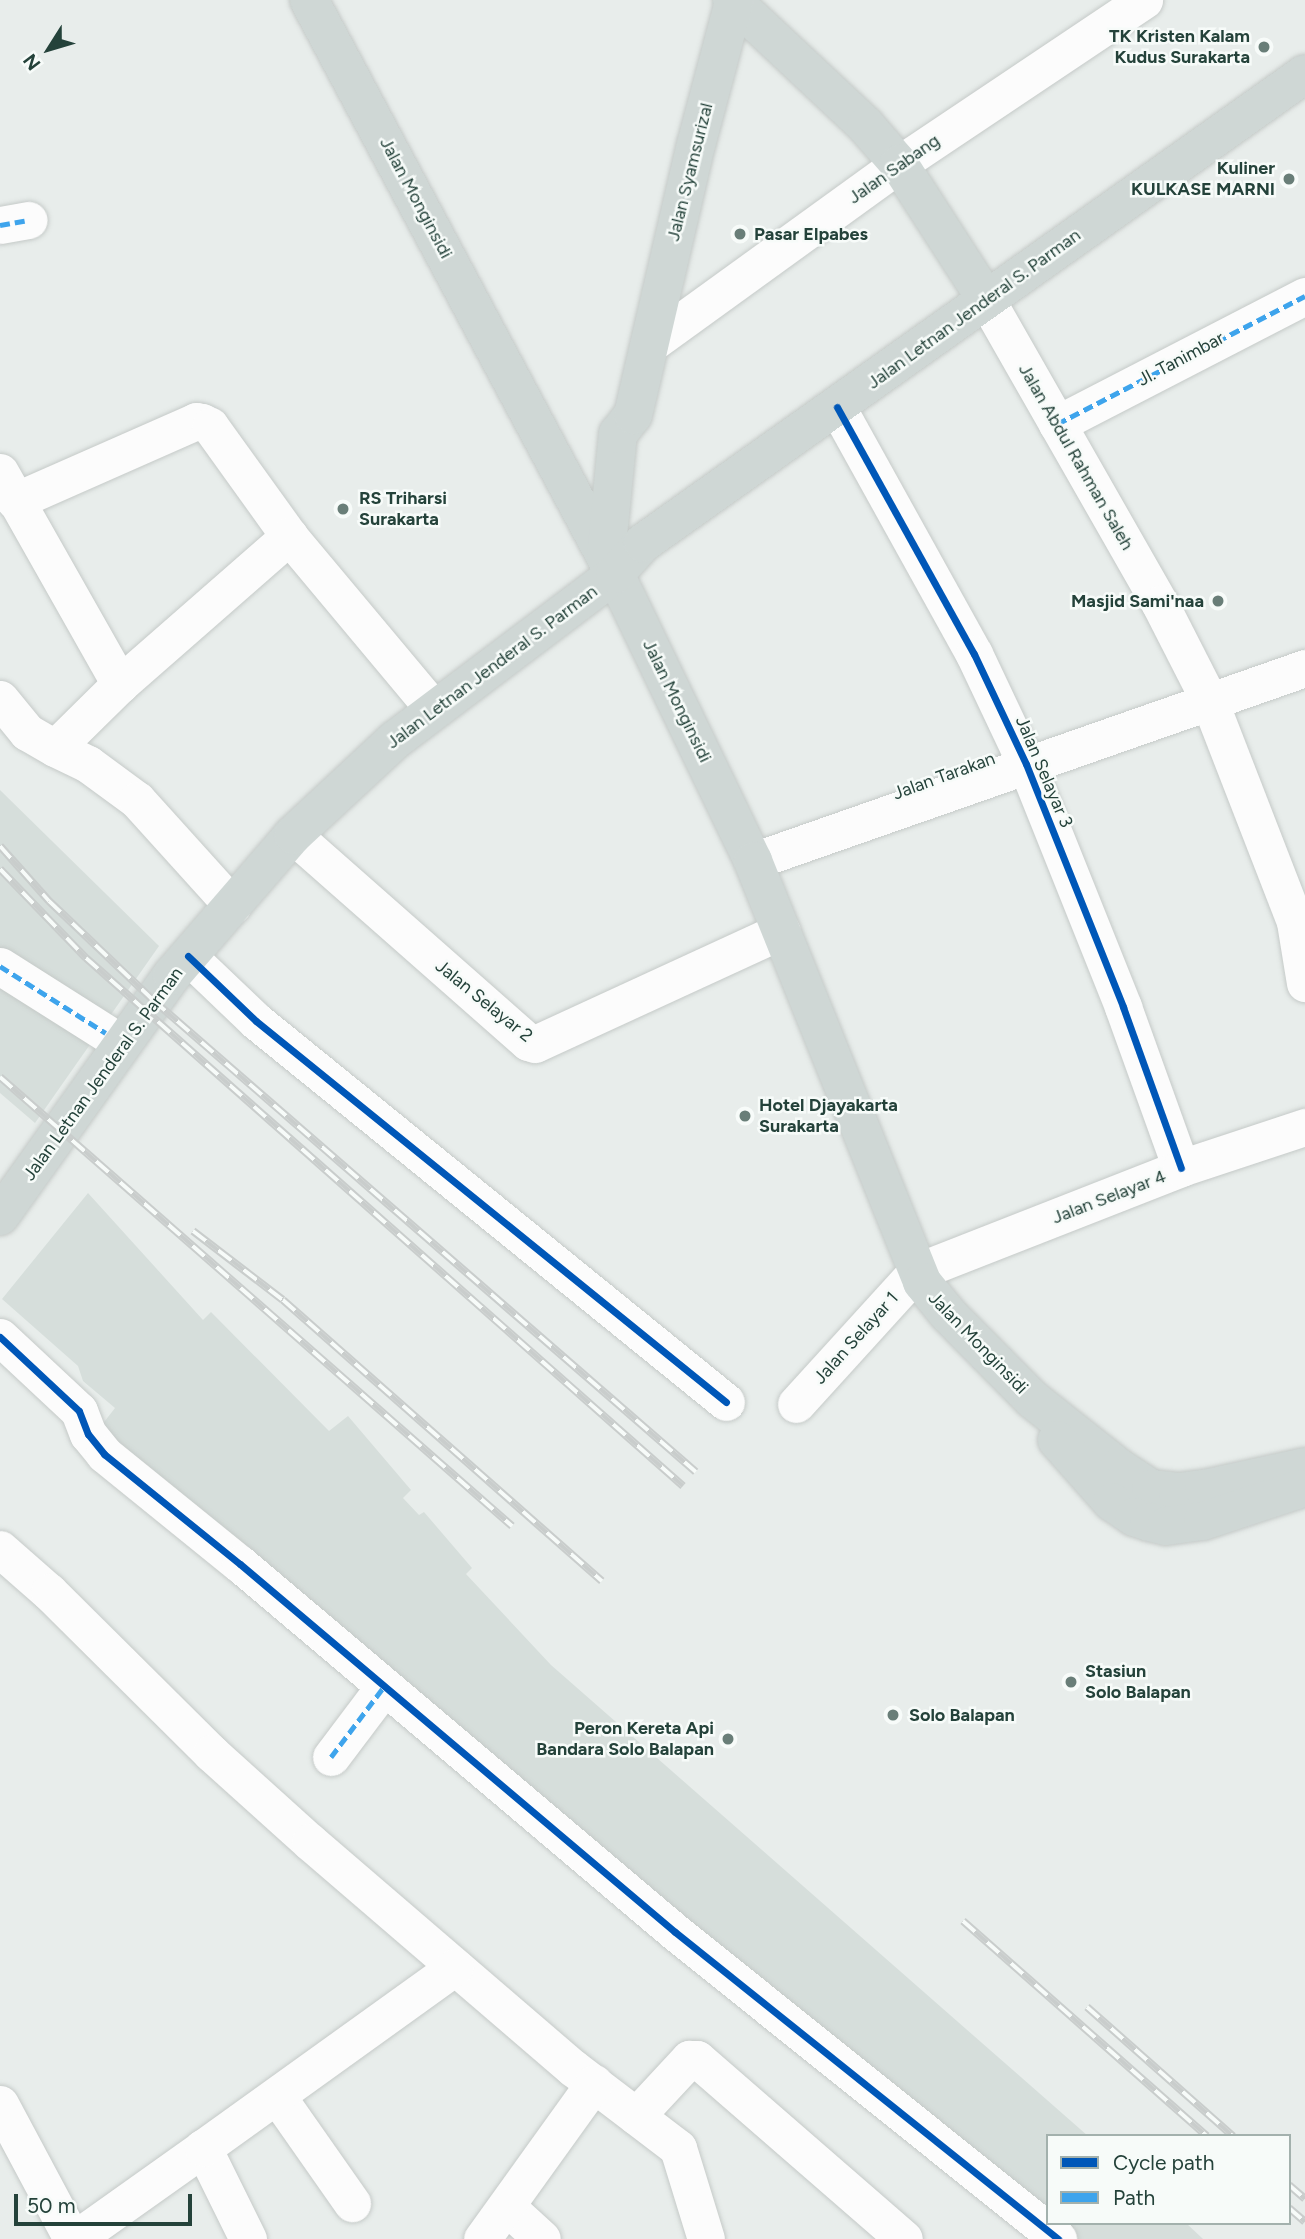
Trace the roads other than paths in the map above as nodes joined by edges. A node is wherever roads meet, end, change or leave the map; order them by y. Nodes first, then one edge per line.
1 (309, 0) edge
2 (1144, 0) edge
3 (734, 1) edge
4 (1305, 74) edge
5 (899, 164) junction
6 (1305, 296) edge
7 (986, 299) junction
8 (649, 345) junction
9 (837, 407) junction
10 (1057, 424) junction
11 (8, 486) edge
12 (289, 536) junction
13 (621, 556) junction
14 (1305, 668) edge
15 (120, 684) junction
16 (0, 699) edge
17 (1209, 700) junction
18 (426, 701) junction
19 (55, 748) junction
20 (1026, 764) junction
21 (293, 835) junction
22 (753, 861) junction
23 (225, 897) junction
24 (1300, 921) edge
25 (781, 931) junction
26 (188, 956) junction
27 (0, 966) edge
28 (1305, 983) edge
29 (106, 1033) junction
30 (1305, 1127) edge
31 (1181, 1168) junction
32 (0, 1188) edge
33 (0, 1216) edge
34 (916, 1272) junction
35 (0, 1337) edge
36 (726, 1402) dead end
37 (796, 1404) dead end
38 (1305, 1467) edge
39 (1305, 1487) edge
40 (1182, 1508) junction
41 (0, 1549) edge
42 (383, 1688) junction
43 (331, 1757) dead end
44 (455, 1967) junction
45 (594, 2083) junction
46 (277, 2096) junction
47 (0, 2104) edge
48 (636, 2116) junction
49 (203, 2148) junction
50 (352, 2203) dead end
51 (507, 2207) junction
52 (74, 2239) edge
53 (248, 2239) edge
54 (482, 2239) edge
55 (542, 2239) edge
56 (706, 2239) edge
57 (904, 2239) edge
58 (1058, 2239) edge

1 - 13 main road, Jalan Monginsidi
2 - 5 street, Jalan Sabang
3 - 5 main road, Jalan Abdul Rahman Saleh
3 - 8 main road, Jalan Syamsurizal
4 - 7 main road, Jalan Letnan Jenderal S. Parman
5 - 7 main road, Jalan Abdul Rahman Saleh
5 - 8 street, Jalan Sabang
6 - 10 street, Jl. Tanimbar
7 - 9 main road, Jalan Letnan Jenderal S. Parman
7 - 10 street, Jalan Abdul Rahman Saleh
8 - 13 main road, Jalan Syamsurizal
9 - 13 main road, Jalan Letnan Jenderal S. Parman
9 - 20 street, Jalan Selayar 3
10 - 17 street, Jalan Abdul Rahman Saleh
11 - 12 street
11 - 15 street
12 - 15 street
12 - 18 street
13 - 18 main road, Jalan Letnan Jenderal S. Parman
13 - 22 main road, Jalan Monginsidi
14 - 17 street, Jalan Tarakan
15 - 19 street
16 - 19 street
17 - 20 street, Jalan Tarakan
17 - 24 street, Jalan Abdul Rahman Saleh
18 - 21 main road, Jalan Letnan Jenderal S. Parman
18 - 23 main road, Jalan Letnan Jenderal S. Parman
19 - 23 street
20 - 22 street, Jalan Tarakan
20 - 31 street, Jalan Selayar 3
21 - 23 main road, Jalan Letnan Jenderal S. Parman
21 - 25 street, Jalan Selayar 2
22 - 25 main road, Jalan Monginsidi
23 - 26 main road, Jalan Letnan Jenderal S. Parman
23 - 29 main road, Jalan Letnan Jenderal S. Parman
24 - 28 street, Jalan Abdul Rahman Saleh
25 - 34 main road, Jalan Monginsidi
26 - 33 main road, Jalan Letnan Jenderal S. Parman
26 - 36 street
27 - 29 street
29 - 32 main road, Jalan Letnan Jenderal S. Parman
30 - 31 street, Jalan Selayar 4
31 - 34 street, Jalan Selayar 4
34 - 37 street, Jalan Selayar 1
34 - 40 main road, Jalan Monginsidi
35 - 42 street
38 - 40 main road, Jalan Monginsidi
39 - 40 main road, Jalan Monginsidi
41 - 44 street
42 - 43 street
42 - 58 street
44 - 45 street
44 - 46 street
45 - 48 street
45 - 51 street
46 - 49 street
46 - 50 street
47 - 52 street
48 - 56 street
48 - 57 street
49 - 52 street
49 - 53 street
51 - 54 street
51 - 55 street

